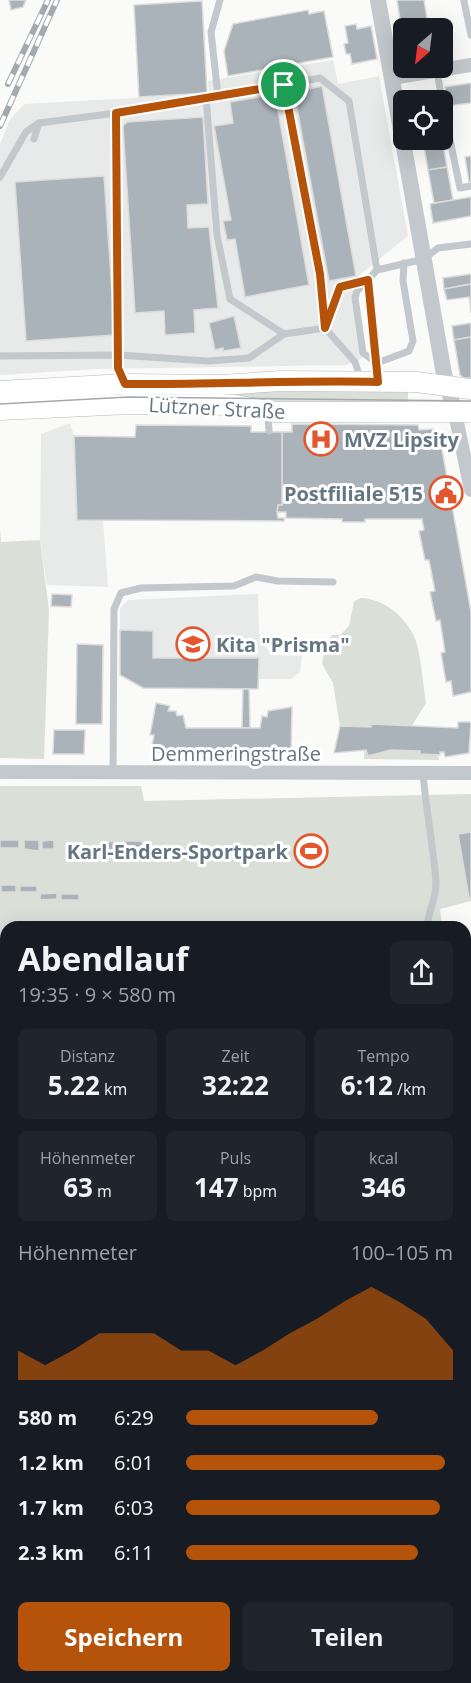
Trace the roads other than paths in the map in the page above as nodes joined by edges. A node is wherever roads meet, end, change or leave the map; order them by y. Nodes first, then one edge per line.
1 (220, 0) edge
2 (378, 0) edge
3 (464, 1) edge
4 (471, 34) edge
5 (471, 65) edge
6 (453, 68) edge
7 (392, 78) joint
8 (284, 85) junction
9 (218, 96) junction
10 (206, 98) junction
11 (116, 113) junction
12 (39, 123) junction
13 (34, 139) dead end
14 (452, 150) edge
15 (0, 177) edge
16 (471, 186) edge
17 (471, 244) edge
18 (424, 259) junction
19 (404, 263) junction
20 (376, 270) junction
21 (368, 280) junction
22 (325, 328) junction
23 (284, 334) junction
24 (118, 355) junction
25 (0, 356) edge
26 (372, 376) junction
27 (447, 387) junction
28 (471, 389) edge
29 (0, 391) edge
30 (127, 394) junction
31 (0, 410) edge
32 (268, 411) junction
33 (463, 412) edge
34 (268, 431) dead end
35 (471, 490) edge
36 (333, 582) dead end
37 (0, 772) edge
38 (471, 772) edge
39 (113, 773) junction
40 (423, 773) junction
41 (428, 921) edge

1 - 9 lane
2 - 7 street
3 - 4 lane
5 - 6 street
7 - 18 street
8 - 9 lane
8 - 20 lane
8 - 22 lane
9 - 10 lane
10 - 11 lane
10 - 23 lane
11 - 12 lane
11 - 24 lane
12 - 13 lane
12 - 15 lane
14 - 16 lane
17 - 18 lane
18 - 19 lane
18 - 27 street
19 - 20 lane
19 - 26 lane
20 - 21 lane
21 - 22 lane
21 - 26 lane
21 - 26 lane
22 - 23 lane
22 - 26 lane
23 - 24 lane
24 - 25 lane
24 - 30 lane
26 - 27 main road, Lützner Straße
26 - 30 main road, Lützner Straße
27 - 28 main road, Lützner Straße
27 - 33 street
29 - 30 main road, Lützner Straße
30 - 31 main road, Lützner Straße
30 - 32 main road, Lützner Straße
32 - 33 main road, Lützner Straße
32 - 34 lane
33 - 35 street
36 - 39 lane
37 - 39 street, Demmeringstraße
38 - 40 street, Demmeringstraße
39 - 40 street, Demmeringstraße
40 - 41 lane

